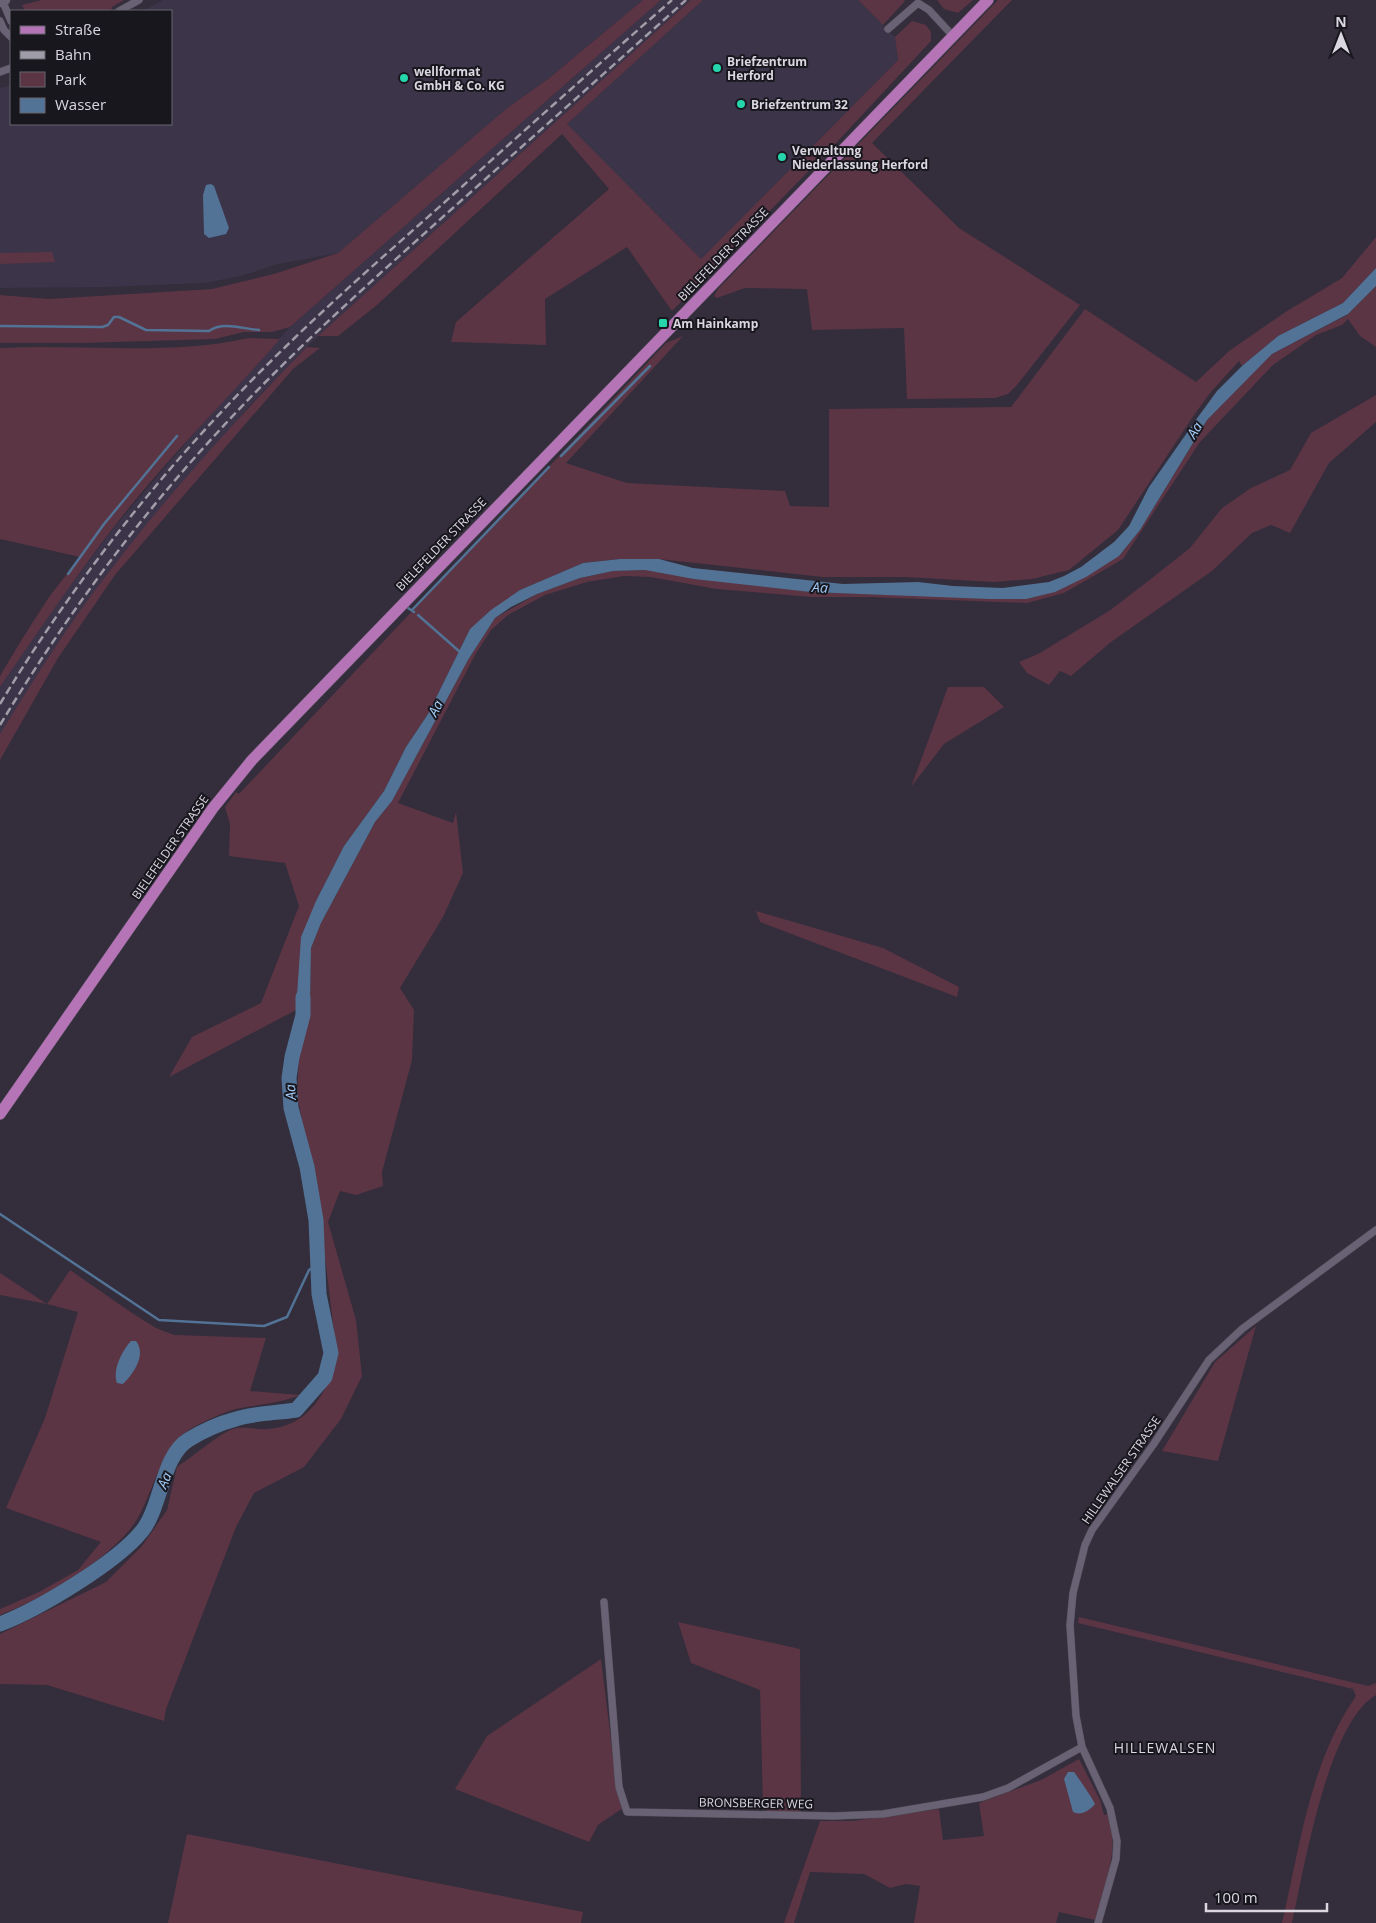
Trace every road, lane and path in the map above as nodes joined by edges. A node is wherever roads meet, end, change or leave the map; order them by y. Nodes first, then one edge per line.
1 (139, 0) edge
2 (988, 0) edge
3 (2, 1) edge
4 (121, 10) edge
5 (10, 19) edge
6 (0, 21) edge
7 (2, 29) edge
8 (888, 30) dead end
9 (953, 36) junction
10 (0, 1114) edge
11 (1376, 1230) edge
12 (604, 1602) dead end
13 (1082, 1747) junction
14 (1098, 1923) edge

1 - 4 street
2 - 9 main road, BIELEFELDER STRASSE
3 - 5 street
6 - 7 street
8 - 9 street
9 - 10 main road, BIELEFELDER STRASSE
11 - 13 street, HILLEWALSER STRASSE
12 - 13 street, BRONSBERGER WEG
13 - 14 street, HILLEWALSER STRASSE

